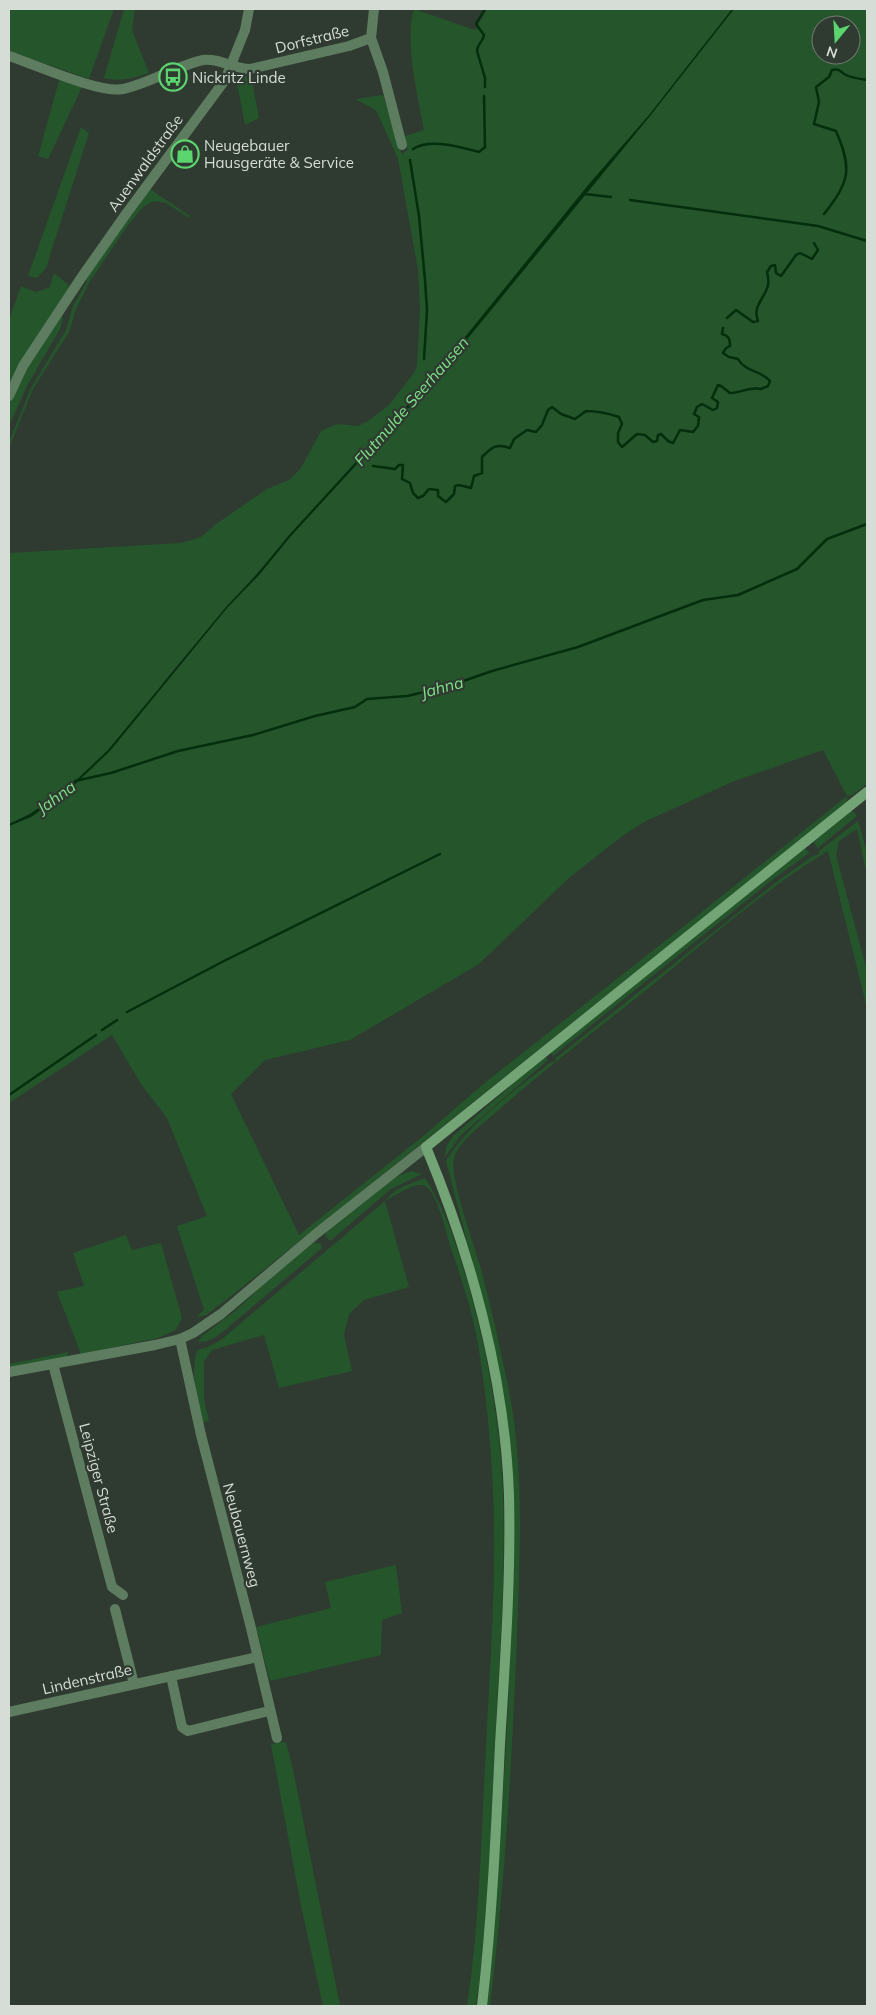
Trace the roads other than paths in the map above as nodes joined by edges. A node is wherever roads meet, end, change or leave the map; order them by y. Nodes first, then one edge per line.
1 (250, 9) edge
2 (374, 9) edge
3 (371, 38) junction
4 (9, 56) edge
5 (231, 66) junction
6 (402, 145) dead end
7 (9, 396) edge
8 (867, 792) edge
9 (426, 1147) junction
10 (180, 1339) junction
11 (53, 1364) junction
12 (9, 1372) edge
13 (123, 1595) dead end
14 (115, 1609) dead end
15 (258, 1658) junction
16 (171, 1676) junction
17 (134, 1684) junction
18 (269, 1711) junction
19 (9, 1712) edge
20 (276, 1738) dead end
21 (482, 2006) edge

1 - 5 street, Auenwaldstraße
2 - 3 street, Dorfstraße
3 - 5 street, Dorfstraße
3 - 6 street
4 - 5 street
5 - 7 street, Auenwaldstraße
8 - 9 main road
9 - 10 street
9 - 21 main road
10 - 11 street
10 - 15 street, Neubauernweg
11 - 12 street
11 - 13 street, Leipziger Straße
14 - 17 street
15 - 16 street, Lindenstraße
15 - 18 street, Neubauernweg
16 - 17 street, Lindenstraße
16 - 18 street
17 - 19 street, Lindenstraße
18 - 20 street, Neubauernweg

